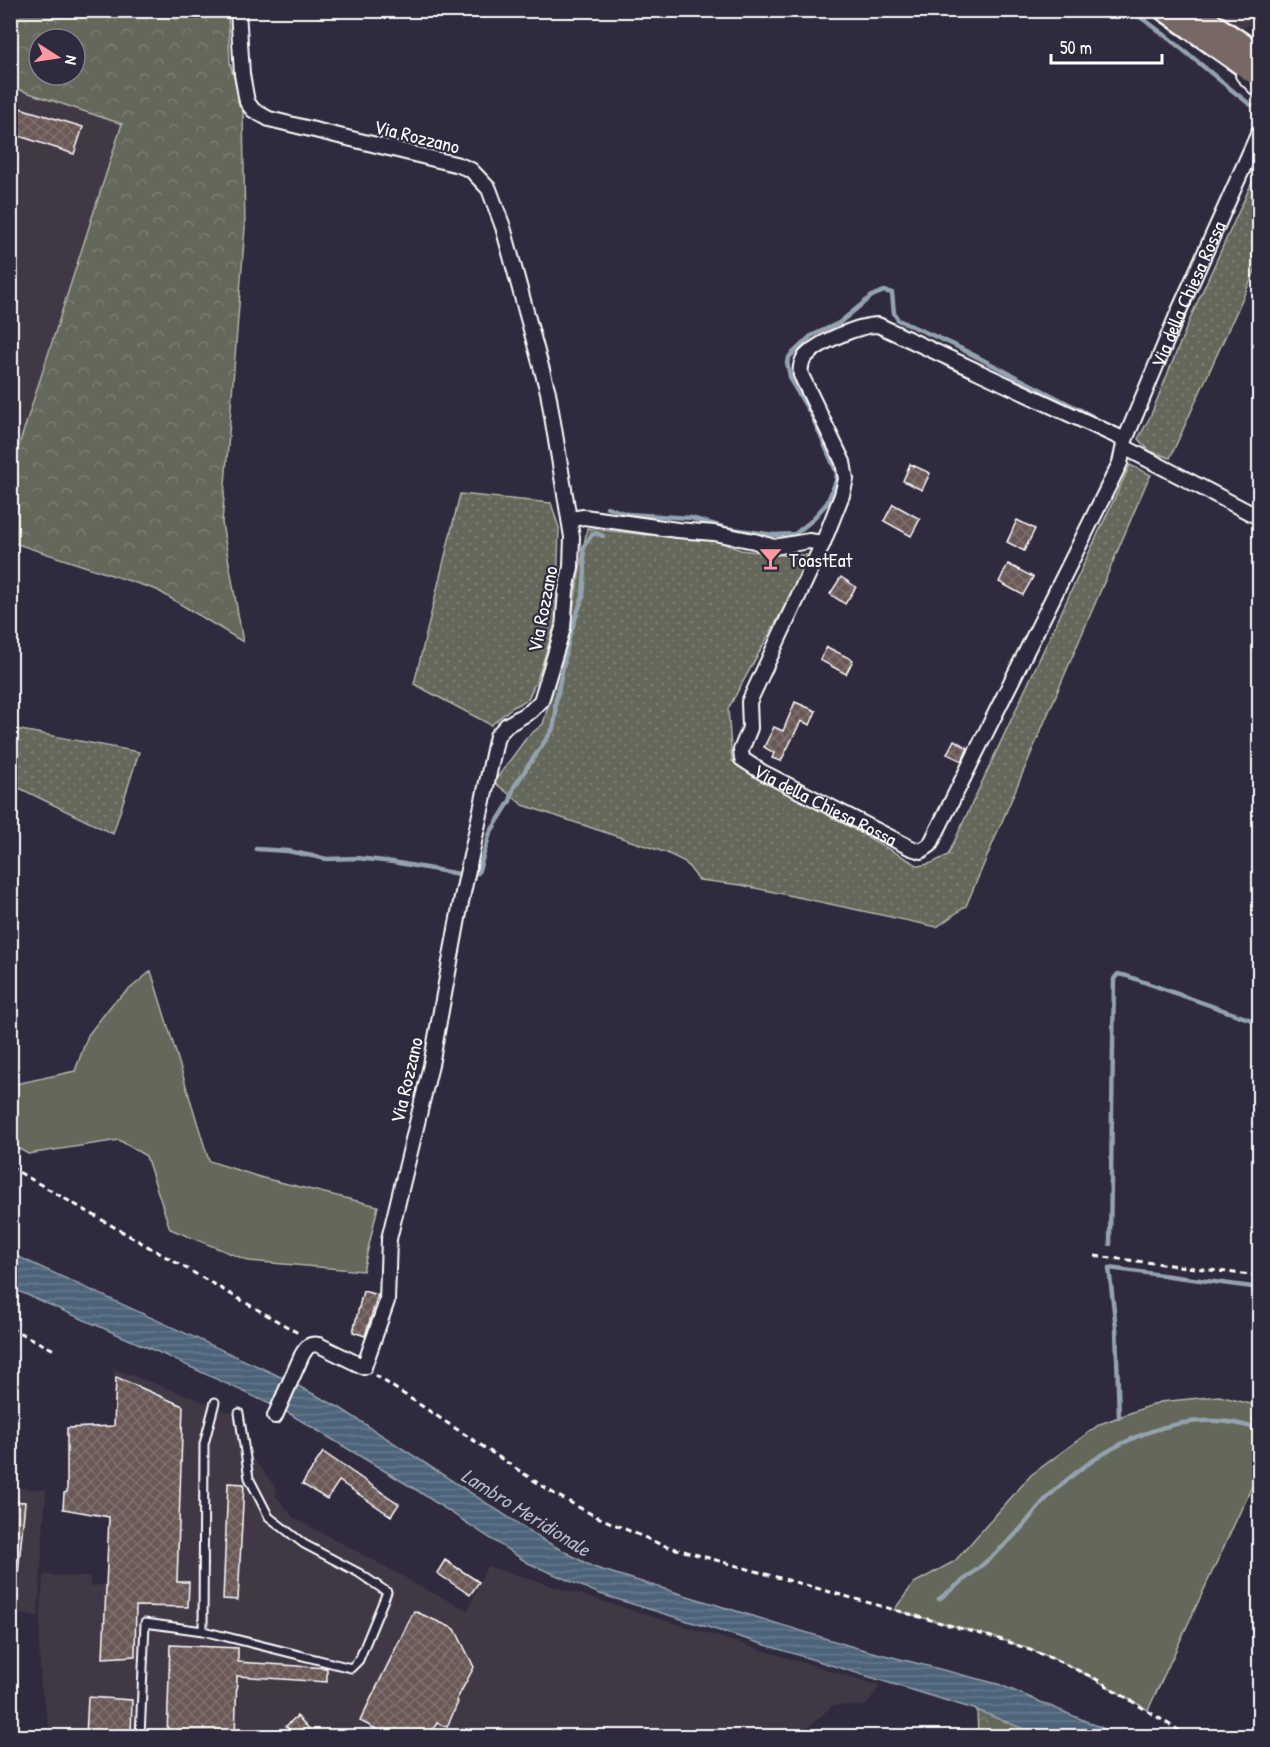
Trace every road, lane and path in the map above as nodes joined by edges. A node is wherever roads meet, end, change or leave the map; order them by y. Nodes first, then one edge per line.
1 (238, 10) edge
2 (1165, 10) edge
3 (1192, 20) edge
4 (1260, 58) edge
5 (1260, 77) edge
6 (1260, 92) edge
7 (1260, 130) edge
8 (1256, 145) edge
9 (1124, 444) junction
10 (1260, 518) edge
11 (570, 519) junction
12 (823, 543) junction
13 (10, 1167) edge
14 (1095, 1256) dead end
15 (1260, 1276) edge
16 (10, 1328) edge
17 (305, 1350) junction
18 (56, 1351) dead end
19 (364, 1368) junction
20 (215, 1402) dead end
21 (238, 1413) dead end
22 (275, 1416) dead end
23 (203, 1632) junction
24 (140, 1737) edge
25 (1188, 1737) edge

1 - 11 street, Via Rozzano
2 - 3 main road
3 - 4 main road
3 - 5 main road
3 - 6 street
7 - 8 street, Via della Chiesa Rossa
8 - 9 street, Via della Chiesa Rossa
9 - 10 street, Via della Chiesa Rossa
9 - 12 street, Via della Chiesa Rossa
9 - 12 street, Via della Chiesa Rossa
11 - 12 street
11 - 19 street, Via Rozzano
13 - 17 path
14 - 15 path
16 - 18 path
17 - 19 street
17 - 22 street
19 - 25 path
20 - 23 lane
21 - 23 lane
23 - 24 lane

